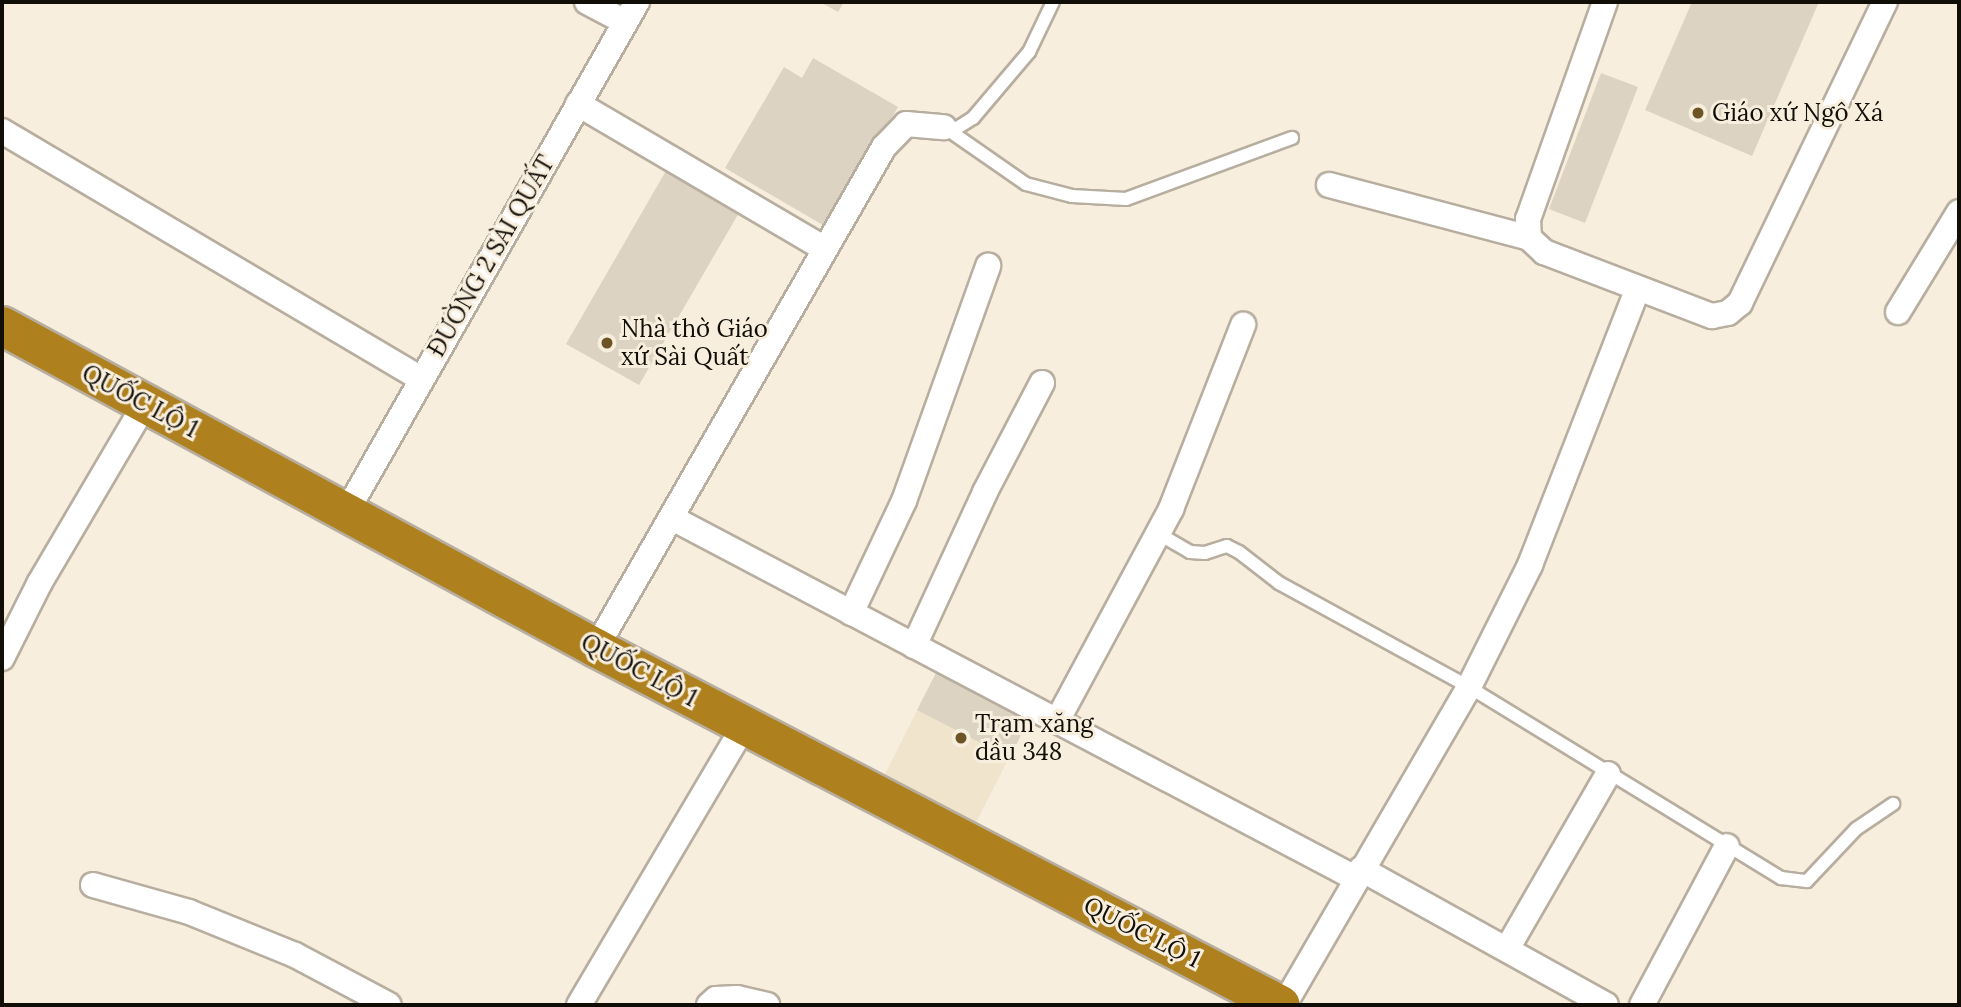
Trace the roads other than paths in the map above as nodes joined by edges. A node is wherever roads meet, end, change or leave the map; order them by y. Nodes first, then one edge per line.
1 (587, 2) edge
2 (1053, 2) edge
3 (1605, 2) edge
4 (1885, 2) edge
5 (631, 12) edge
6 (578, 104) junction
7 (944, 127) junction
8 (2, 131) edge
9 (1292, 138) dead end
10 (1329, 185) dead end
11 (1959, 212) edge
12 (1529, 238) junction
13 (825, 249) junction
14 (988, 266) dead end
15 (1637, 290) junction
16 (1898, 312) dead end
17 (1243, 325) dead end
18 (2, 326) edge
19 (421, 379) junction
20 (1042, 383) dead end
21 (145, 404) junction
22 (347, 512) junction
23 (672, 518) junction
24 (1158, 534) junction
25 (851, 613) junction
26 (914, 646) junction
27 (596, 648) junction
28 (2, 658) edge
29 (1469, 687) junction
30 (1057, 721) junction
31 (744, 726) junction
32 (1608, 774) junction
33 (1893, 804) dead end
34 (1727, 846) junction
35 (1358, 873) junction
36 (93, 885) dead end
37 (1507, 949) junction
38 (1266, 1001) edge
39 (389, 1005) edge
40 (579, 1005) edge
41 (709, 1005) edge
42 (767, 1005) edge
43 (1606, 1005) edge
44 (1642, 1005) edge

1 - 5 street
2 - 7 lane
3 - 12 street
4 - 15 street
5 - 6 street, ĐƯỜNG 2 SÀI QUẤT
6 - 13 street
6 - 19 street, ĐƯỜNG 2 SÀI QUẤT
7 - 9 lane
7 - 13 street
8 - 19 street
10 - 12 street
11 - 16 street
12 - 15 street
13 - 23 street
14 - 25 street
15 - 29 street
17 - 24 street
18 - 21 highway, QUỐC LỘ 1
19 - 22 street, ĐƯỜNG 2 SÀI QUẤT
20 - 26 street
21 - 22 highway, QUỐC LỘ 1
21 - 28 street
22 - 27 highway, QUỐC LỘ 1
23 - 25 street
23 - 27 street
24 - 29 lane
24 - 30 street
25 - 26 street
26 - 30 street
27 - 31 highway, QUỐC LỘ 1
29 - 32 lane
29 - 35 street
30 - 35 street
31 - 38 highway, QUỐC LỘ 1
31 - 40 street
32 - 34 lane
32 - 37 street
33 - 34 lane
34 - 44 street
35 - 37 street
35 - 38 street
36 - 39 street
37 - 43 street
41 - 42 street

